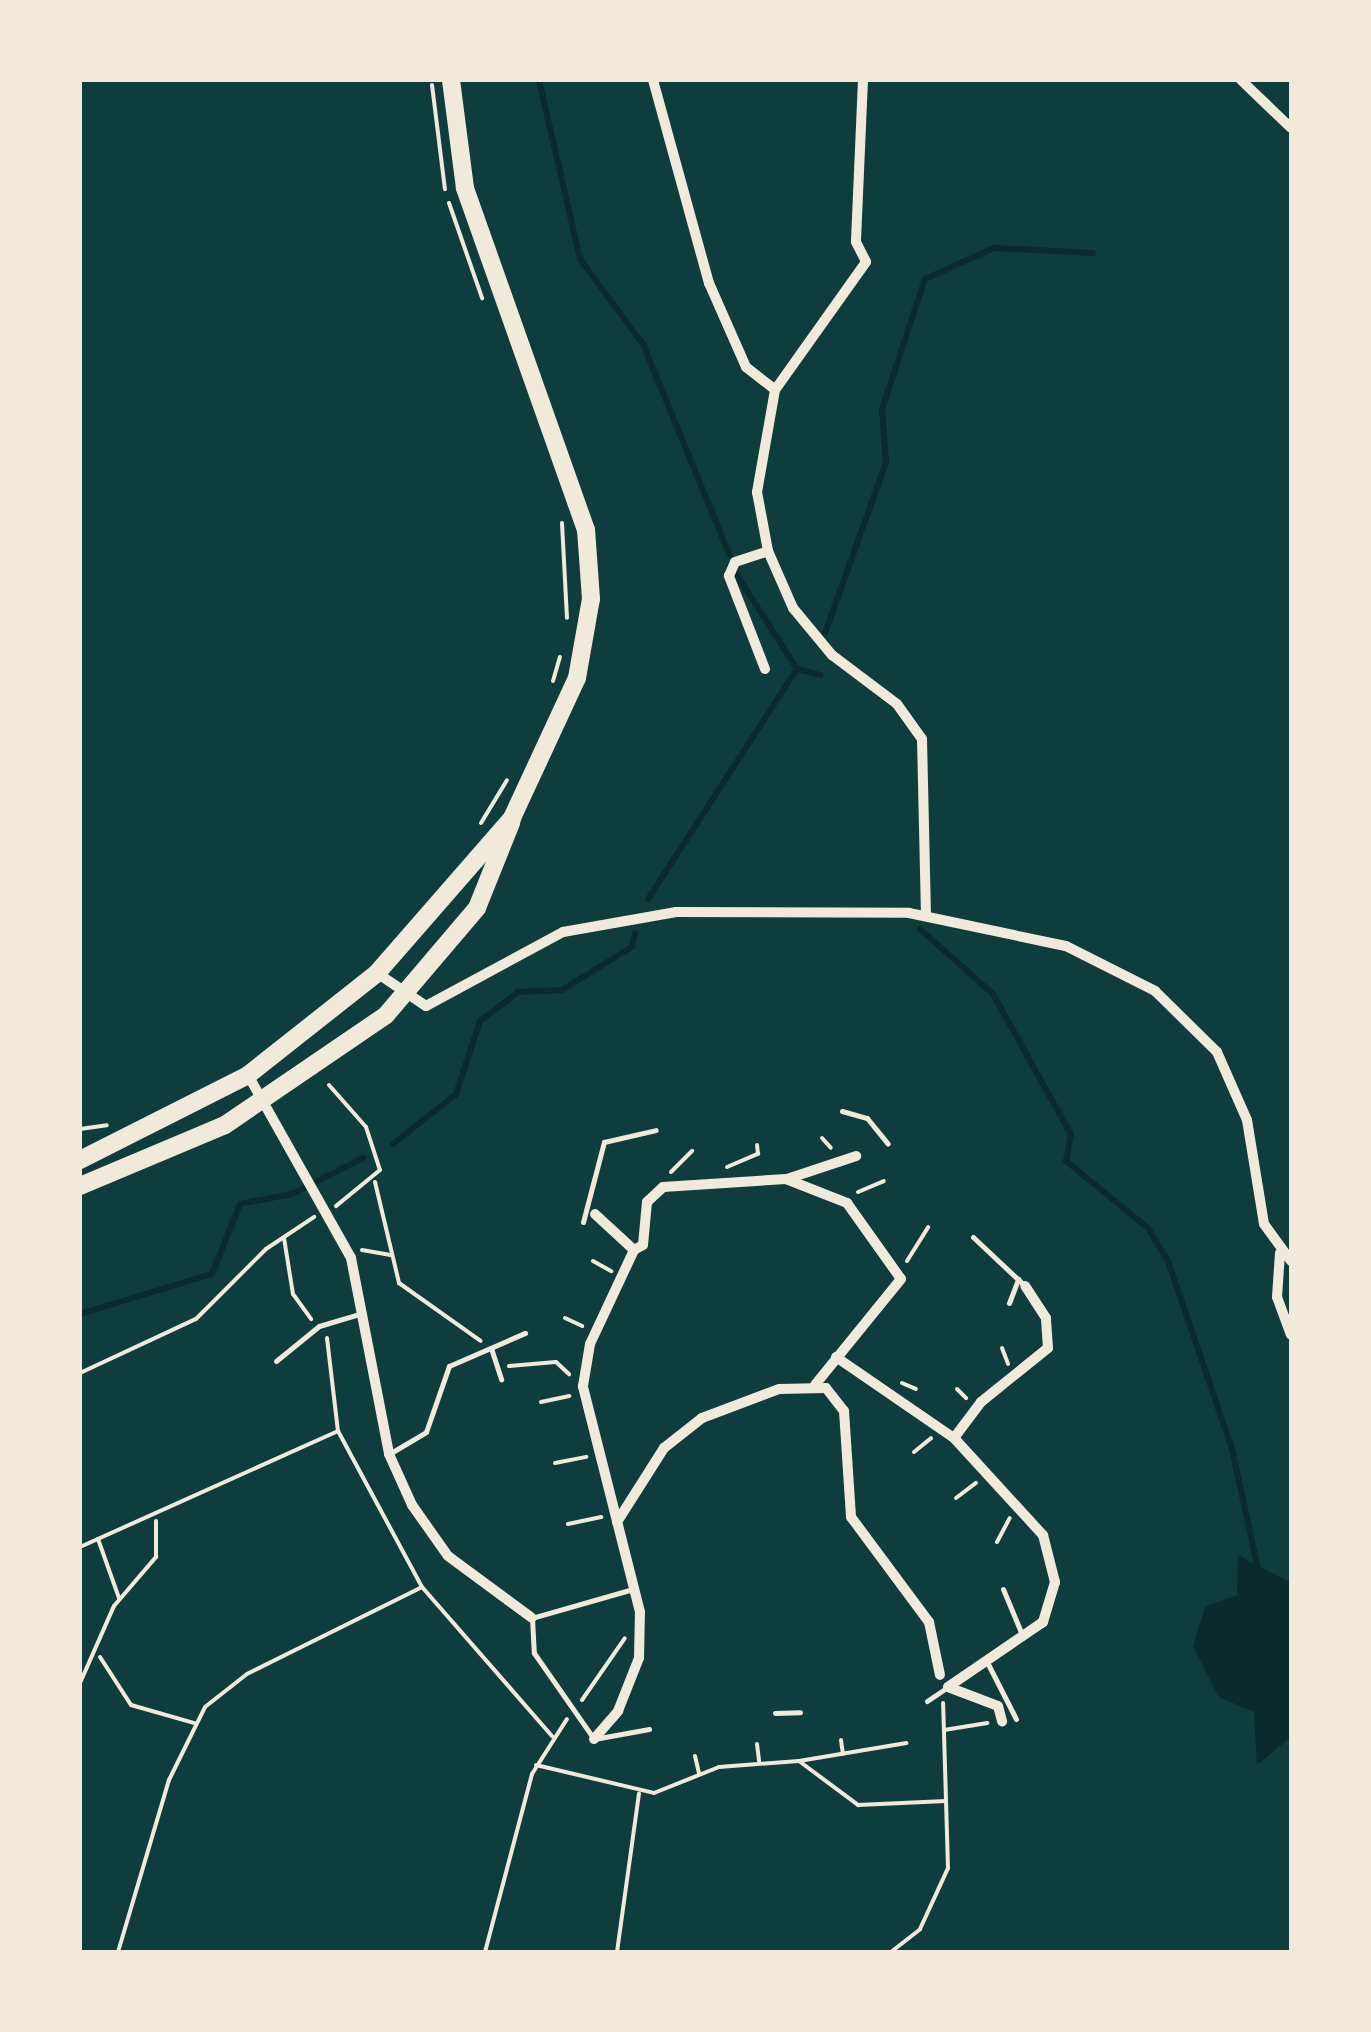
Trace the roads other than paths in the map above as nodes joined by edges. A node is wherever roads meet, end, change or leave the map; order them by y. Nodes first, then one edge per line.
1 (452, 80) edge
2 (653, 80) edge
3 (864, 80) edge
4 (1241, 80) edge
5 (1291, 128) edge
6 (775, 390) junction
7 (768, 551) junction
8 (765, 669) dead end
9 (512, 818) junction
10 (926, 914) junction
11 (377, 973) junction
12 (403, 998) junction
13 (248, 1075) junction
14 (264, 1102) junction
15 (842, 1110) dead end
16 (656, 1130) dead end
17 (888, 1144) dead end
18 (856, 1156) dead end
19 (80, 1160) edge
20 (786, 1179) junction
21 (80, 1186) edge
22 (595, 1214) dead end
23 (582, 1222) dead end
24 (973, 1237) dead end
25 (634, 1250) junction
26 (1280, 1253) junction
27 (1291, 1261) edge
28 (1022, 1282) junction
29 (1009, 1304) dead end
30 (366, 1312) junction
31 (524, 1334) dead end
32 (1291, 1335) edge
33 (491, 1348) junction
34 (836, 1357) junction
35 (276, 1361) dead end
36 (501, 1380) dead end
37 (816, 1385) junction
38 (954, 1438) junction
39 (389, 1454) junction
40 (614, 1518) junction
41 (1003, 1588) dead end
42 (633, 1589) junction
43 (532, 1618) junction
44 (1024, 1640) junction
45 (987, 1662) junction
46 (940, 1675) dead end
47 (948, 1688) junction
48 (926, 1701) dead end
49 (800, 1712) dead end
50 (775, 1713) dead end
51 (1016, 1719) dead end
52 (1002, 1721) road end
53 (649, 1729) dead end
54 (594, 1739) junction

1 - 9 highway
2 - 6 street
3 - 6 street
4 - 5 street
6 - 7 street
7 - 8 street
7 - 10 street
9 - 11 highway
9 - 12 highway
10 - 12 street
10 - 26 street
11 - 12 street
11 - 13 highway
12 - 14 highway
13 - 14 street
13 - 19 highway
14 - 21 highway
14 - 30 street
15 - 17 lane
16 - 23 lane
18 - 20 street
20 - 25 street
20 - 34 street
22 - 25 street
24 - 28 lane
25 - 40 street
26 - 27 street
26 - 32 street
28 - 29 lane
28 - 38 street
30 - 35 lane
30 - 39 street
31 - 33 lane
33 - 36 lane
33 - 39 lane
34 - 37 street
34 - 38 street
37 - 40 street
37 - 46 street
38 - 44 street
39 - 43 street
40 - 42 street
41 - 44 lane
42 - 43 lane
42 - 54 street
43 - 54 lane
44 - 45 street
45 - 47 street
45 - 51 lane
47 - 48 lane
47 - 52 street
49 - 50 lane
53 - 54 lane

